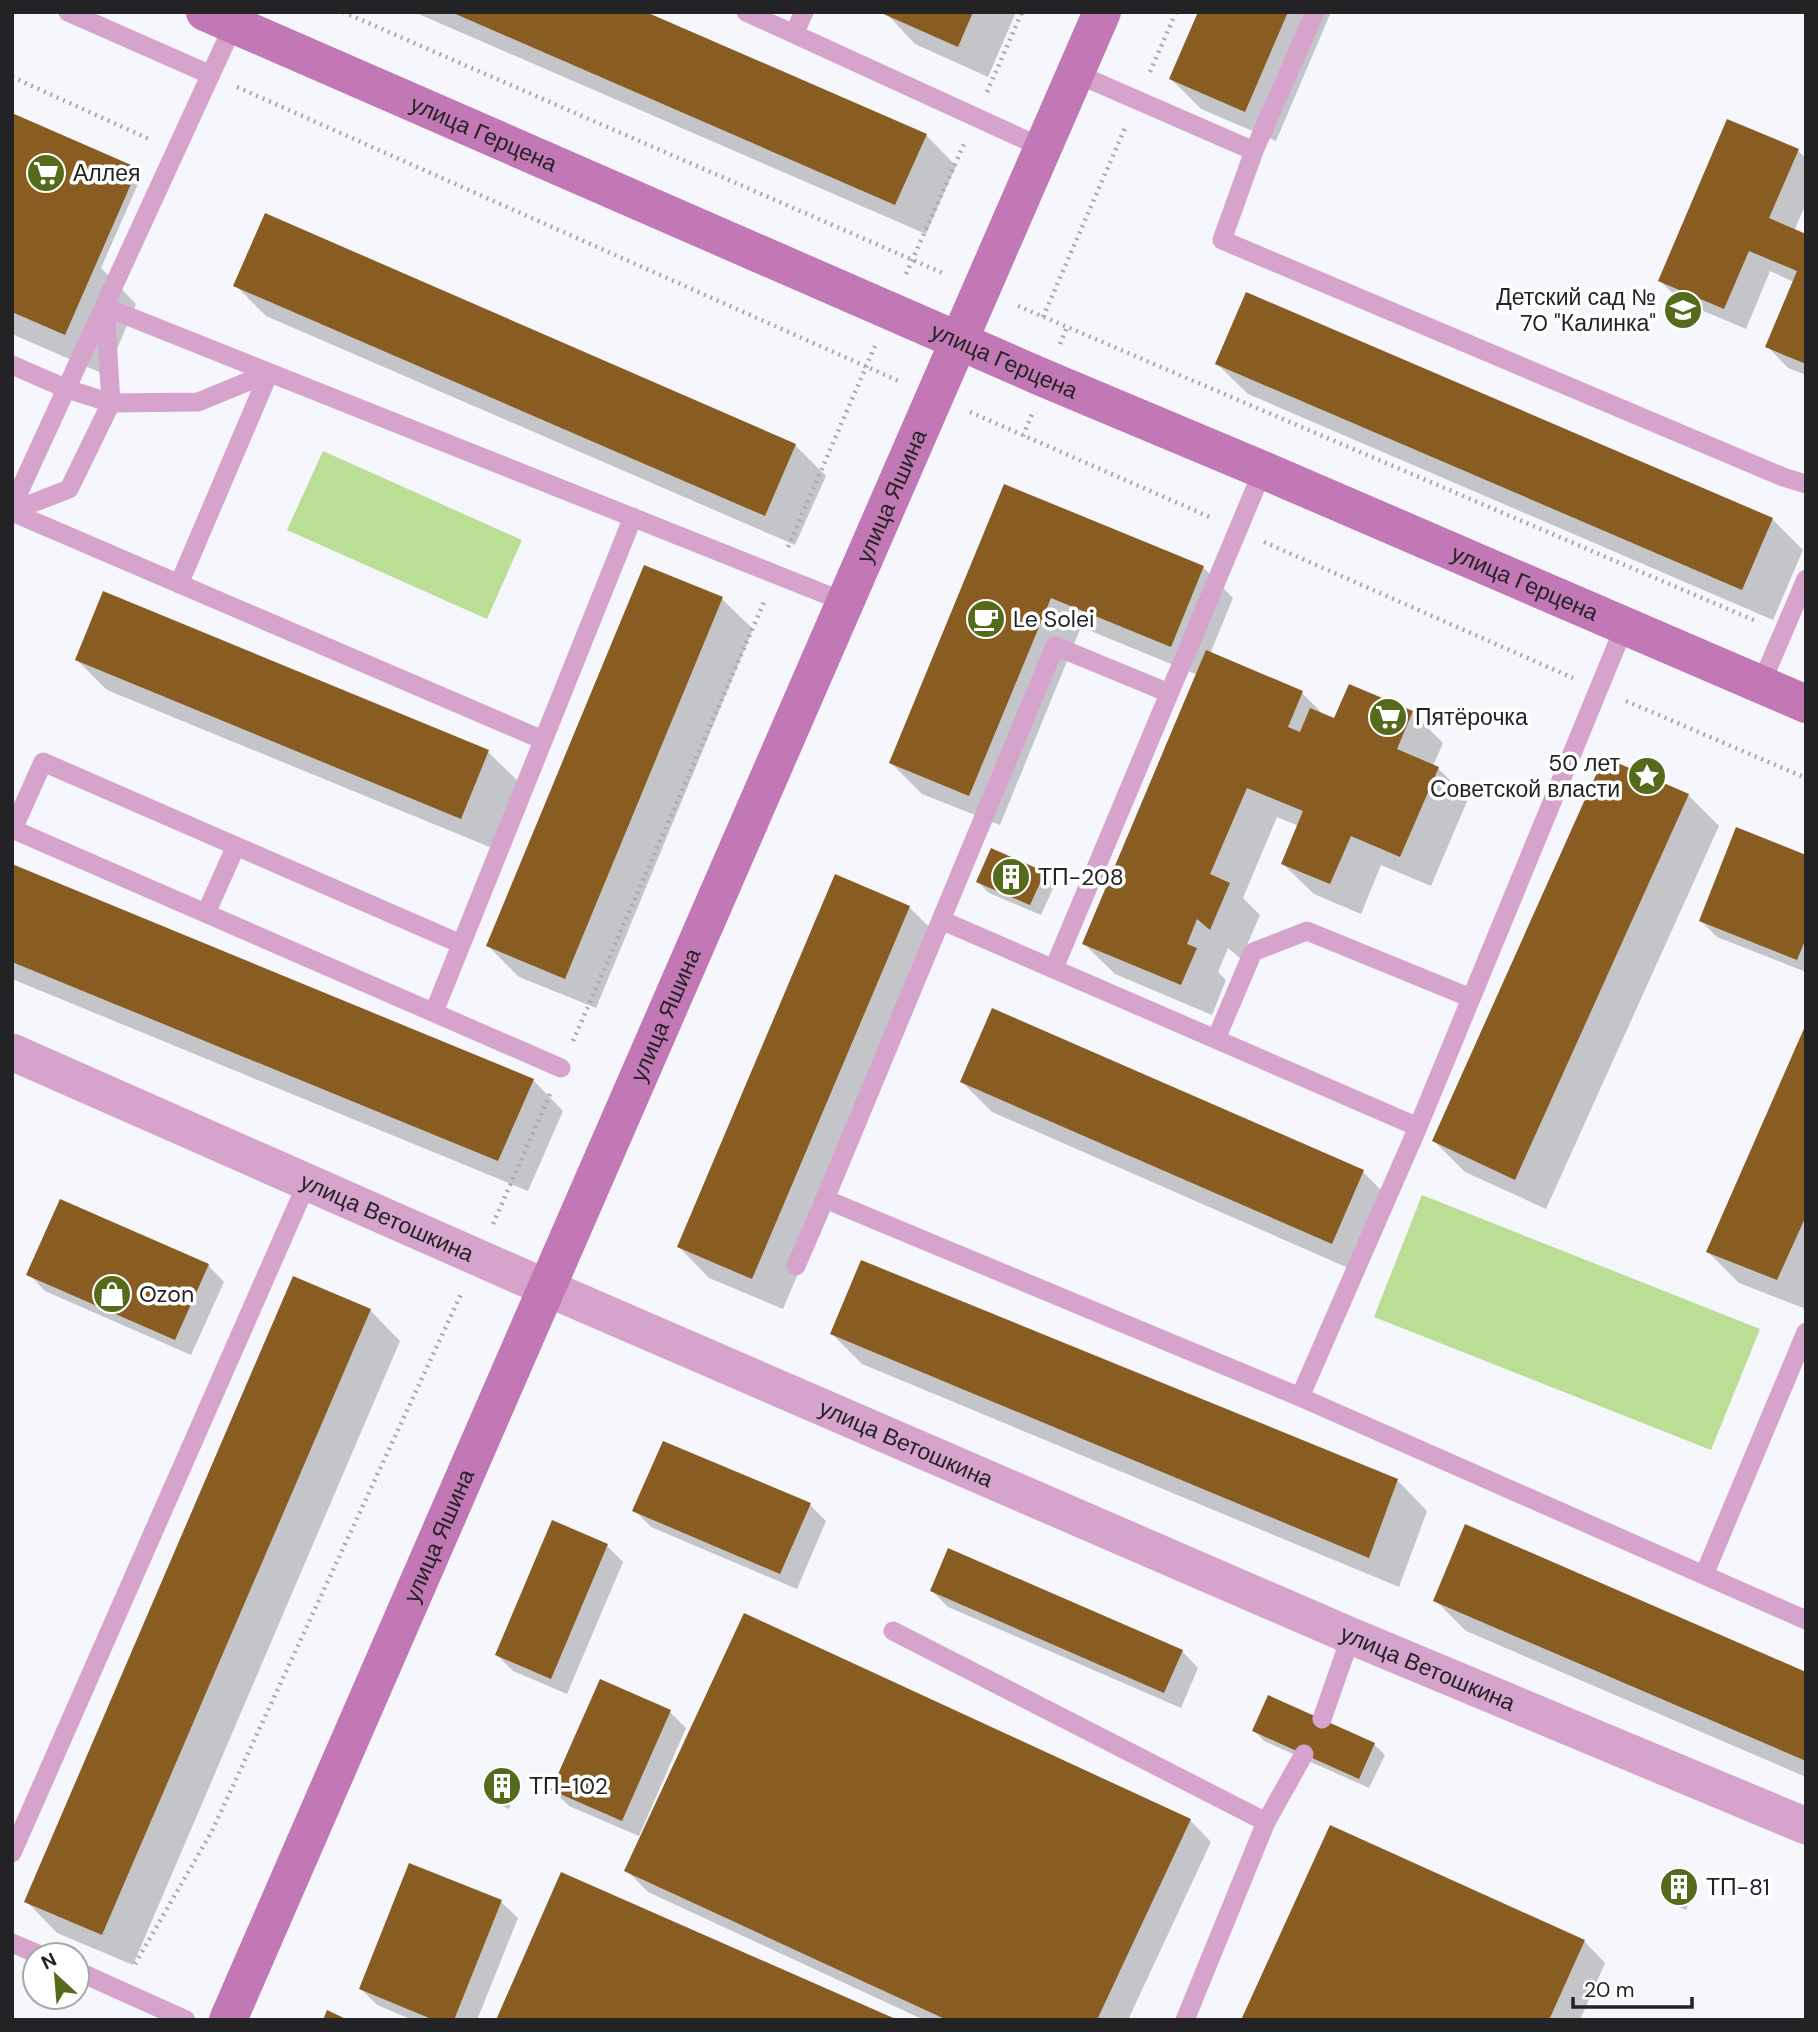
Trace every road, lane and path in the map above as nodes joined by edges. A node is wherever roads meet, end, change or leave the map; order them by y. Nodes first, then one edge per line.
1 (68, 12) edge
2 (343, 12) edge
3 (746, 12) edge
4 (804, 12) edge
5 (1022, 12) edge
6 (1101, 12) edge
7 (1176, 12) edge
8 (1315, 12) edge
9 (219, 19) edge
10 (794, 34) junction
11 (1075, 73) junction
12 (211, 75) junction
13 (12, 77) edge
14 (1138, 100) junction
15 (975, 117) junction
16 (1043, 149) junction
17 (176, 151) junction
18 (1254, 151) junction
19 (913, 260) junction
20 (980, 290) junction
21 (105, 307) junction
22 (890, 311) junction
23 (1043, 317) junction
24 (959, 341) junction
25 (12, 365) edge
26 (867, 367) junction
27 (269, 373) junction
28 (67, 389) junction
29 (934, 396) junction
30 (111, 403) junction
31 (1263, 470) junction
32 (1806, 485) edge
33 (12, 510) edge
34 (633, 517) junction
35 (1238, 530) junction
36 (777, 574) junction
37 (1806, 579) edge
38 (179, 584) junction
39 (845, 602) junction
40 (1625, 625) junction
41 (1783, 633) junction
42 (1761, 684) junction
43 (1599, 689) junction
44 (1169, 693) junction
45 (1806, 704) edge
46 (543, 740) junction
47 (1806, 778) edge
48 (13, 829) edge
49 (236, 846) junction
50 (206, 914) junction
51 (941, 920) junction
52 (461, 944) junction
53 (1054, 968) junction
54 (1471, 998) junction
55 (434, 1012) junction
56 (1216, 1039) junction
57 (12, 1052) edge
58 (561, 1068) junction
59 (1418, 1127) junction
60 (307, 1183) junction
61 (825, 1199) junction
62 (478, 1257) junction
63 (796, 1266) dead end
64 (547, 1288) junction
65 (1806, 1332) edge
66 (1300, 1397) junction
67 (1703, 1575) junction
68 (1806, 1620) edge
69 (893, 1631) dead end
70 (1351, 1636) junction
71 (1322, 1719) dead end
72 (1304, 1754) dead end
73 (1266, 1822) junction
74 (1806, 1826) edge
75 (12, 1853) edge
76 (91, 1977) edge
77 (120, 1990) junction
78 (186, 2020) edge
79 (228, 2020) edge
80 (1185, 2020) edge

1 - 12 lane
2 - 19 path
3 - 10 lane
4 - 10 lane
5 - 15 path
6 - 11 street, улица Яшина
7 - 14 path
8 - 18 lane
9 - 12 lane
9 - 22 street, улица Герцена
10 - 15 lane
11 - 14 lane
11 - 16 street, улица Яшина
12 - 17 lane
12 - 26 path
13 - 17 path
14 - 18 lane
14 - 23 path
15 - 16 lane
15 - 19 path
16 - 20 street, улица Яшина
17 - 21 lane
18 - 32 lane
19 - 20 path
19 - 22 path
20 - 23 path
20 - 24 street, улица Яшина
21 - 27 lane
21 - 28 lane
21 - 30 lane
22 - 24 street, улица Герцена
22 - 26 path
23 - 41 path
24 - 29 street, улица Яшина
24 - 31 street, улица Герцена
25 - 28 lane
26 - 29 path
26 - 36 path
27 - 30 lane
27 - 34 lane
27 - 38 lane
28 - 30 lane
28 - 33 lane
29 - 35 path
29 - 39 street, улица Яшина
30 - 33 lane
31 - 35 lane
31 - 40 street, улица Герцена
33 - 38 lane
34 - 36 lane
34 - 46 lane
35 - 43 path
35 - 44 lane
36 - 39 lane
36 - 58 path
37 - 41 lane
38 - 46 lane
39 - 64 street, улица Яшина
40 - 42 street, улица Герцена
40 - 43 lane
41 - 42 lane
42 - 45 street, улица Герцена
43 - 47 path
43 - 54 lane
44 - 51 lane
44 - 53 lane
46 - 52 lane
48 - 49 lane
48 - 50 lane
49 - 50 lane
49 - 52 lane
50 - 55 lane
51 - 53 lane
51 - 61 lane
52 - 55 lane
53 - 56 lane
54 - 56 lane
54 - 59 lane
55 - 58 lane
56 - 59 lane
57 - 60 street, улица Ветошкина
58 - 62 path
59 - 66 lane
60 - 62 street, улица Ветошкина
60 - 75 lane
61 - 63 lane
61 - 66 lane
62 - 64 street, улица Ветошкина
62 - 77 path
64 - 70 street, улица Ветошкина
64 - 79 street, улица Яшина
65 - 67 lane
66 - 67 lane
67 - 68 lane
69 - 73 lane
70 - 71 lane
70 - 74 street, улица Ветошкина
72 - 73 lane
73 - 80 lane
76 - 77 lane
77 - 78 lane

